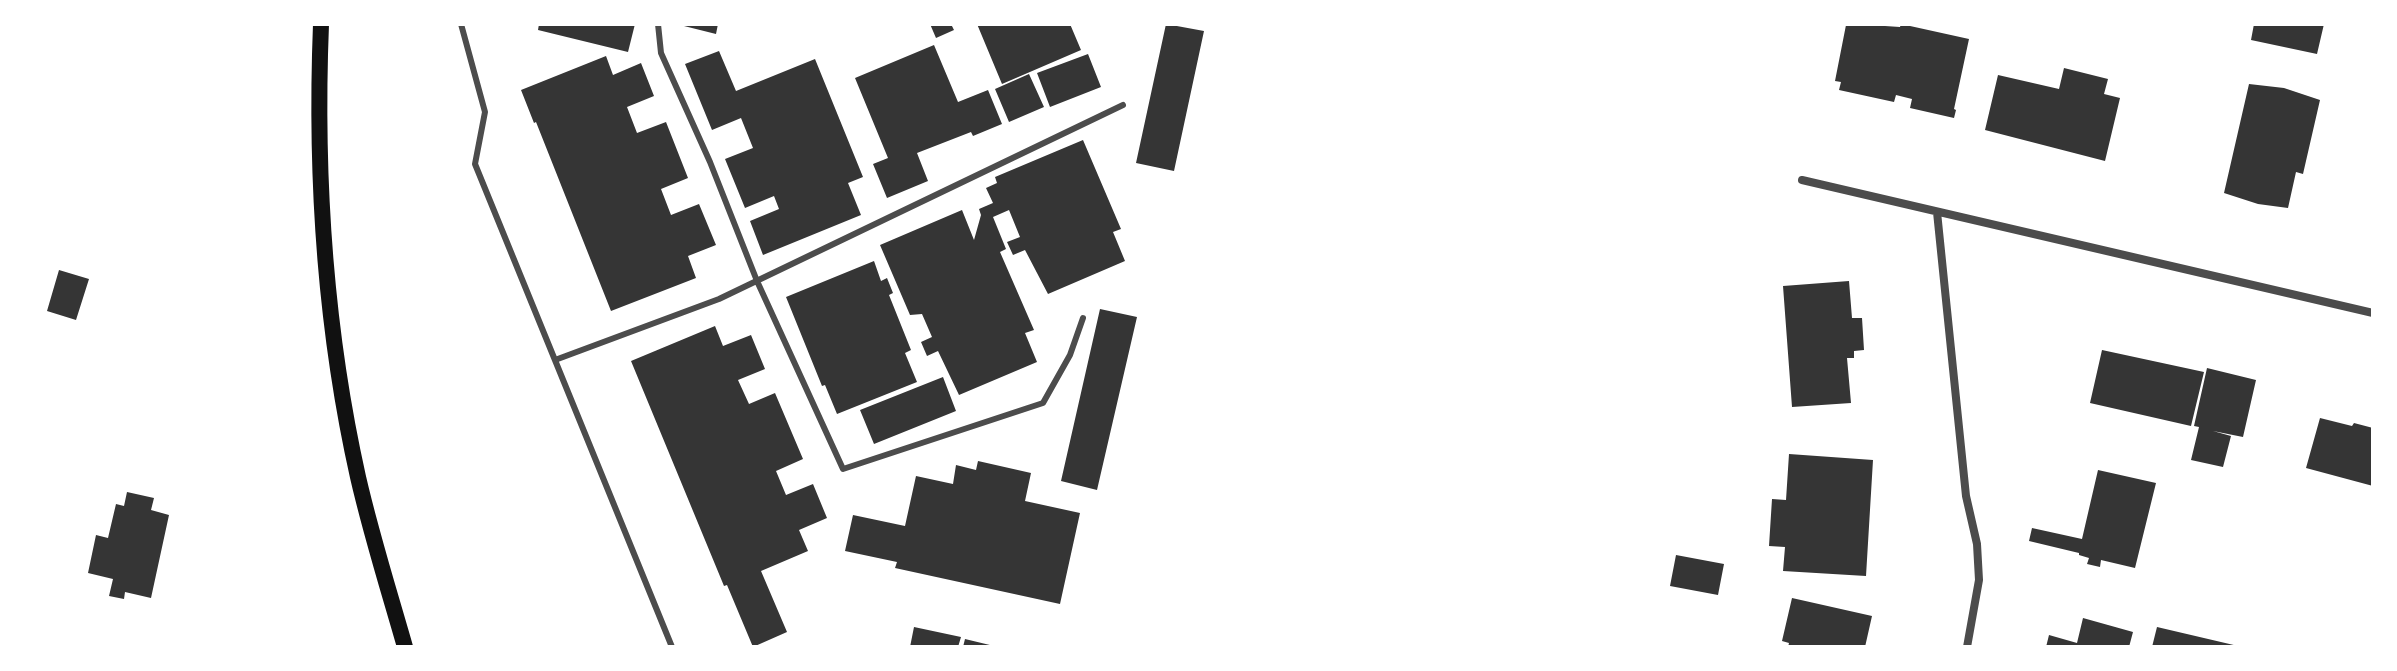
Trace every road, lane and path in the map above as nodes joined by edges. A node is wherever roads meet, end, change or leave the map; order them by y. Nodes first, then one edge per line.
1 (321, 24) edge
2 (461, 24) edge
3 (658, 24) edge
4 (1123, 105) dead end
5 (1802, 180) dead end
6 (1937, 212) junction
7 (757, 281) junction
8 (2373, 313) edge
9 (1083, 318) dead end
10 (555, 360) junction
11 (405, 647) edge
12 (672, 647) edge
13 (1967, 647) edge

1 - 11 main road
2 - 10 lane
3 - 7 lane
4 - 7 lane
5 - 6 street
6 - 8 street
6 - 13 street
7 - 9 lane
7 - 10 lane
10 - 12 lane

